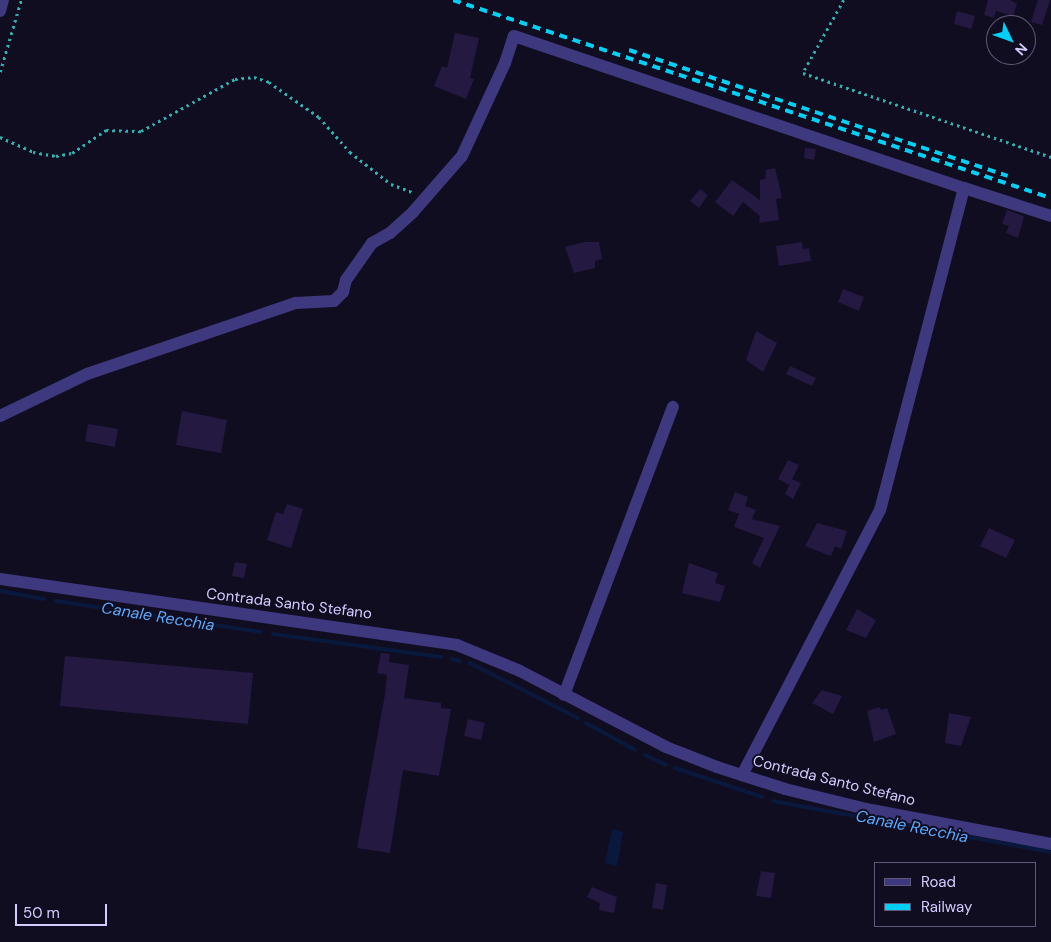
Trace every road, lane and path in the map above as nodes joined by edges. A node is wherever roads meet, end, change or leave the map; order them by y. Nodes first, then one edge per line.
1 (4, 0) edge
2 (21, 0) edge
3 (844, 0) edge
4 (0, 11) edge
5 (0, 72) edge
6 (0, 137) edge
7 (1051, 157) edge
8 (964, 188) junction
9 (424, 198) junction
10 (1051, 216) edge
11 (673, 407) dead end
12 (0, 416) edge
13 (0, 579) edge
14 (564, 695) junction
15 (742, 775) junction
16 (1051, 844) edge

1 - 4 street
2 - 5 path
3 - 7 path
6 - 9 path
8 - 9 street
8 - 10 street
8 - 15 street
9 - 12 street
11 - 14 street
13 - 14 street, Contrada Santo Stefano
14 - 15 street, Contrada Santo Stefano
15 - 16 street, Contrada Santo Stefano

